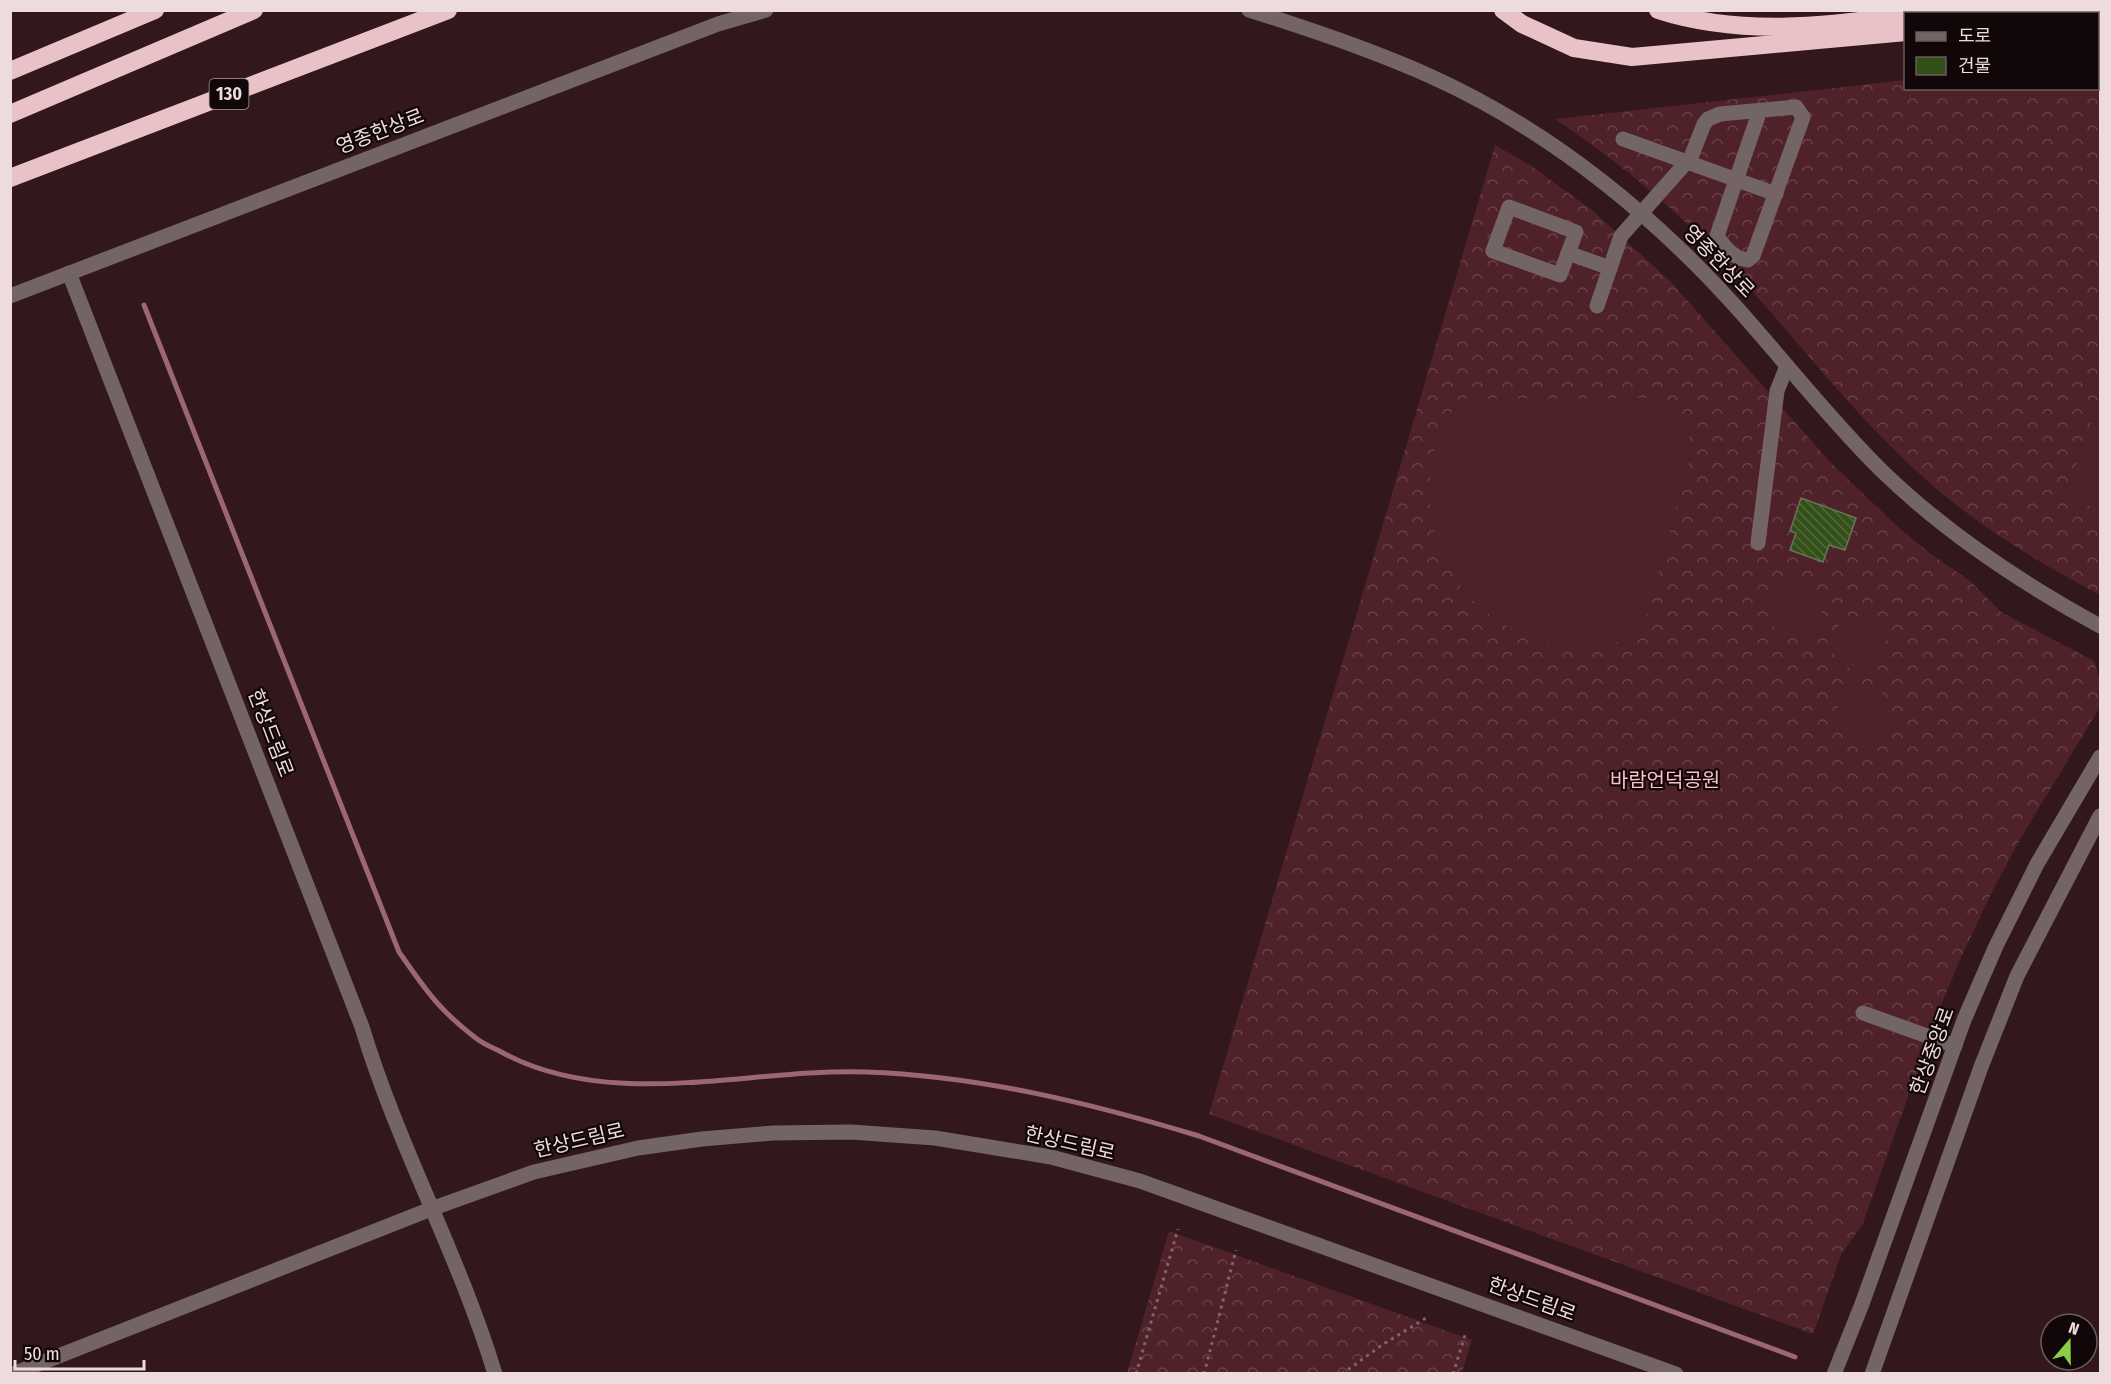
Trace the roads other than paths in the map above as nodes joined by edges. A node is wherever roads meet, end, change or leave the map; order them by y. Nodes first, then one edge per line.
1 (155, 10) edge
2 (254, 10) edge
3 (448, 10) edge
4 (766, 10) edge
5 (1249, 10) edge
6 (1503, 10) edge
7 (1658, 10) edge
8 (1904, 15) edge
9 (1904, 32) edge
10 (10, 71) edge
11 (1760, 110) junction
12 (10, 114) edge
13 (1623, 139) dead end
14 (1687, 162) junction
15 (10, 178) edge
16 (1736, 180) junction
17 (1776, 194) junction
18 (1641, 214) junction
19 (1568, 253) junction
20 (1610, 268) junction
21 (69, 273) junction
22 (10, 296) edge
23 (1597, 306) dead end
24 (1787, 366) junction
25 (1758, 543) dead end
26 (2100, 626) edge
27 (2100, 757) edge
28 (2100, 816) edge
29 (1863, 1013) dead end
30 (1955, 1046) junction
31 (431, 1209) junction
32 (13, 1374) edge
33 (495, 1374) edge
34 (1676, 1374) edge
35 (1834, 1374) edge
36 (1872, 1374) edge

1 - 10 highway
2 - 12 highway
3 - 15 highway, 130
4 - 21 street, 영종한상로
5 - 18 street, 영종한상로
6 - 9 highway
7 - 8 highway
11 - 14 street
11 - 16 street
11 - 17 street
13 - 14 street
14 - 16 street
14 - 18 street
16 - 17 street
16 - 17 street
18 - 20 street
18 - 24 street, 영종한상로
19 - 19 street
19 - 20 street
20 - 23 street
21 - 22 street, 영종한상로
21 - 31 street, 한상드림로
24 - 25 street
24 - 26 street, 영종한상로
27 - 30 street, 한상중앙로
28 - 36 street
29 - 30 street
30 - 35 street, 한상중앙로
31 - 32 street, 한상드림로
31 - 33 street, 한상드림로
31 - 34 street, 한상드림로

